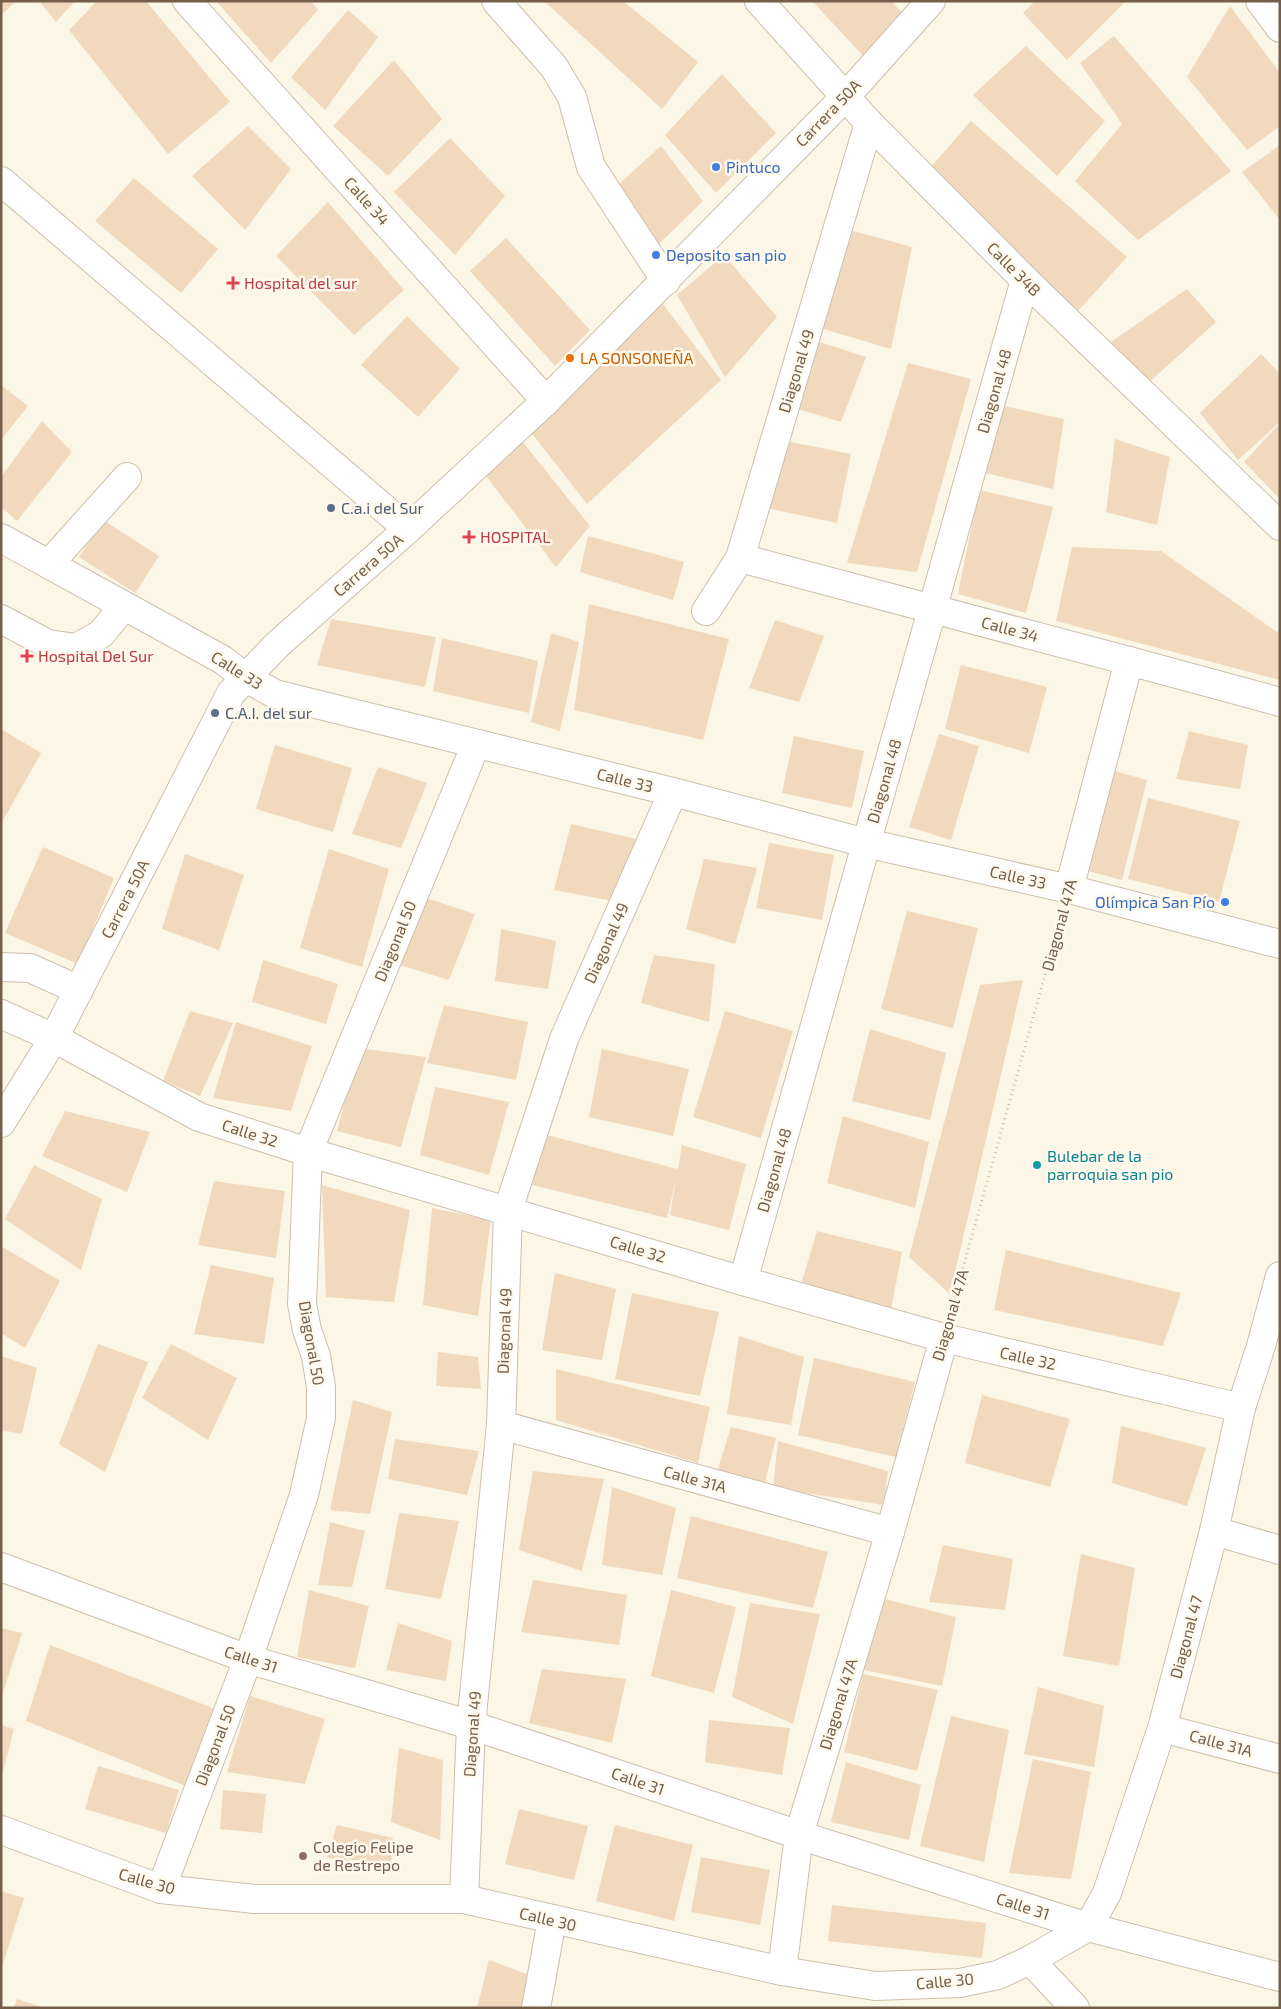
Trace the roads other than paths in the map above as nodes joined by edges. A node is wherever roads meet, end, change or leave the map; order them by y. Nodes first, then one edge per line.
1 (187, 1) edge
2 (496, 1) edge
3 (759, 1) edge
4 (931, 1) edge
5 (1260, 1) edge
6 (1280, 28) edge
7 (846, 96) junction
8 (869, 123) junction
9 (1, 182) edge
10 (666, 280) junction
11 (1025, 280) junction
12 (546, 401) junction
13 (127, 476) dead end
14 (1280, 526) edge
15 (408, 530) junction
16 (1, 538) edge
17 (740, 558) junction
18 (49, 564) junction
19 (124, 606) junction
20 (933, 608) junction
21 (706, 611) dead end
22 (1, 619) edge
23 (1129, 661) junction
24 (246, 678) junction
25 (1280, 702) edge
26 (476, 744) junction
27 (673, 792) junction
28 (866, 843) junction
29 (1069, 889) junction
30 (1280, 944) edge
31 (1, 967) edge
32 (79, 990) junction
33 (1, 1014) edge
34 (54, 1038) junction
35 (1, 1124) edge
36 (308, 1152) junction
37 (508, 1210) junction
38 (1280, 1276) edge
39 (743, 1281) junction
40 (944, 1338) junction
41 (1271, 1348) edge
42 (1241, 1408) junction
43 (501, 1425) junction
44 (1214, 1530) junction
45 (890, 1532) junction
46 (1280, 1550) edge
47 (1, 1567) edge
48 (248, 1659) junction
49 (471, 1725) junction
50 (1162, 1728) junction
51 (1280, 1759) edge
52 (1, 1830) edge
53 (799, 1835) junction
54 (161, 1889) junction
55 (464, 1899) junction
56 (552, 1920) junction
57 (1088, 1927) junction
58 (1030, 1960) junction
59 (782, 1971) junction
60 (1280, 1977) edge
61 (536, 2008) edge
62 (1075, 2008) edge

1 - 12 street, Calle 34
2 - 10 street
3 - 7 street, Calle 34B
4 - 7 street, Carrera 50A
5 - 6 street
7 - 8 street, Calle 34B
7 - 10 street, Carrera 50A
8 - 11 street, Calle 34B
8 - 17 street, Diagonal 49
9 - 15 street
10 - 12 street, Carrera 50A
11 - 14 street, Calle 34B
11 - 20 street, Diagonal 48
12 - 15 street, Carrera 50A
13 - 18 street
15 - 24 street, Carrera 50A
16 - 18 street, Calle 33
17 - 20 street, Calle 34
17 - 21 street, Diagonal 49
18 - 19 street, Calle 33
19 - 22 street
19 - 24 street, Calle 33
20 - 23 street, Calle 34
20 - 28 street, Diagonal 48
23 - 25 street, Calle 34
23 - 29 street, Diagonal 47A
24 - 26 street, Calle 33
24 - 32 street, Carrera 50A
26 - 27 street, Calle 33
26 - 36 street, Diagonal 50
27 - 28 street, Calle 33
27 - 37 street, Diagonal 49
28 - 29 street, Calle 33
28 - 39 street, Diagonal 48
29 - 30 street, Calle 33
31 - 32 street
32 - 34 street, Carrera 50A
33 - 34 street, Calle 32
34 - 35 street, Carrera 50A
34 - 36 street, Calle 32
36 - 37 street, Calle 32
36 - 48 street, Diagonal 50
37 - 39 street, Calle 32
37 - 43 street, Diagonal 49
38 - 41 street, Diagonal 47
39 - 40 street, Calle 32
40 - 42 street, Calle 32
40 - 45 street, Diagonal 47A
41 - 42 street, Diagonal 47
42 - 44 street, Diagonal 47
43 - 45 street, Calle 31A
43 - 49 street, Diagonal 49
44 - 46 street
44 - 50 street, Diagonal 47
45 - 53 street, Diagonal 47A
47 - 48 street, Calle 31
48 - 49 street, Calle 31
48 - 54 street, Diagonal 50
49 - 53 street, Calle 31
49 - 55 street, Diagonal 49
50 - 51 street, Calle 31A
50 - 57 street, Diagonal 47
52 - 54 street, Calle 30
53 - 57 street, Calle 31
53 - 59 street, Diagonal 47A
54 - 55 street, Calle 30
55 - 56 street, Calle 30
56 - 59 street, Calle 30
56 - 61 street
57 - 58 street
57 - 60 street, Calle 31
58 - 59 street, Calle 30
58 - 62 street

